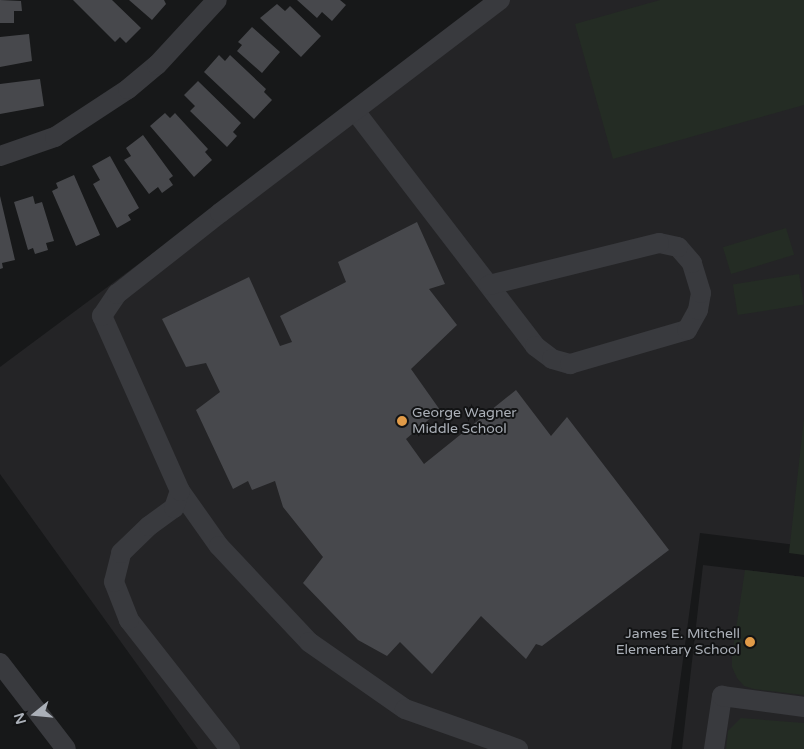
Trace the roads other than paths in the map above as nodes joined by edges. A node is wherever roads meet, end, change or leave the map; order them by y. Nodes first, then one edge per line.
1 (217, 0) edge
2 (500, 0) edge
3 (355, 110) junction
4 (0, 156) edge
5 (489, 285) junction
6 (180, 491) junction
7 (0, 662) edge
8 (804, 707) edge
9 (66, 749) edge
10 (230, 749) edge
11 (518, 749) edge
12 (714, 749) edge

1 - 4 street
2 - 3 street
3 - 5 street
3 - 6 street
5 - 5 street
6 - 10 street
6 - 11 street
7 - 9 street
8 - 12 street

